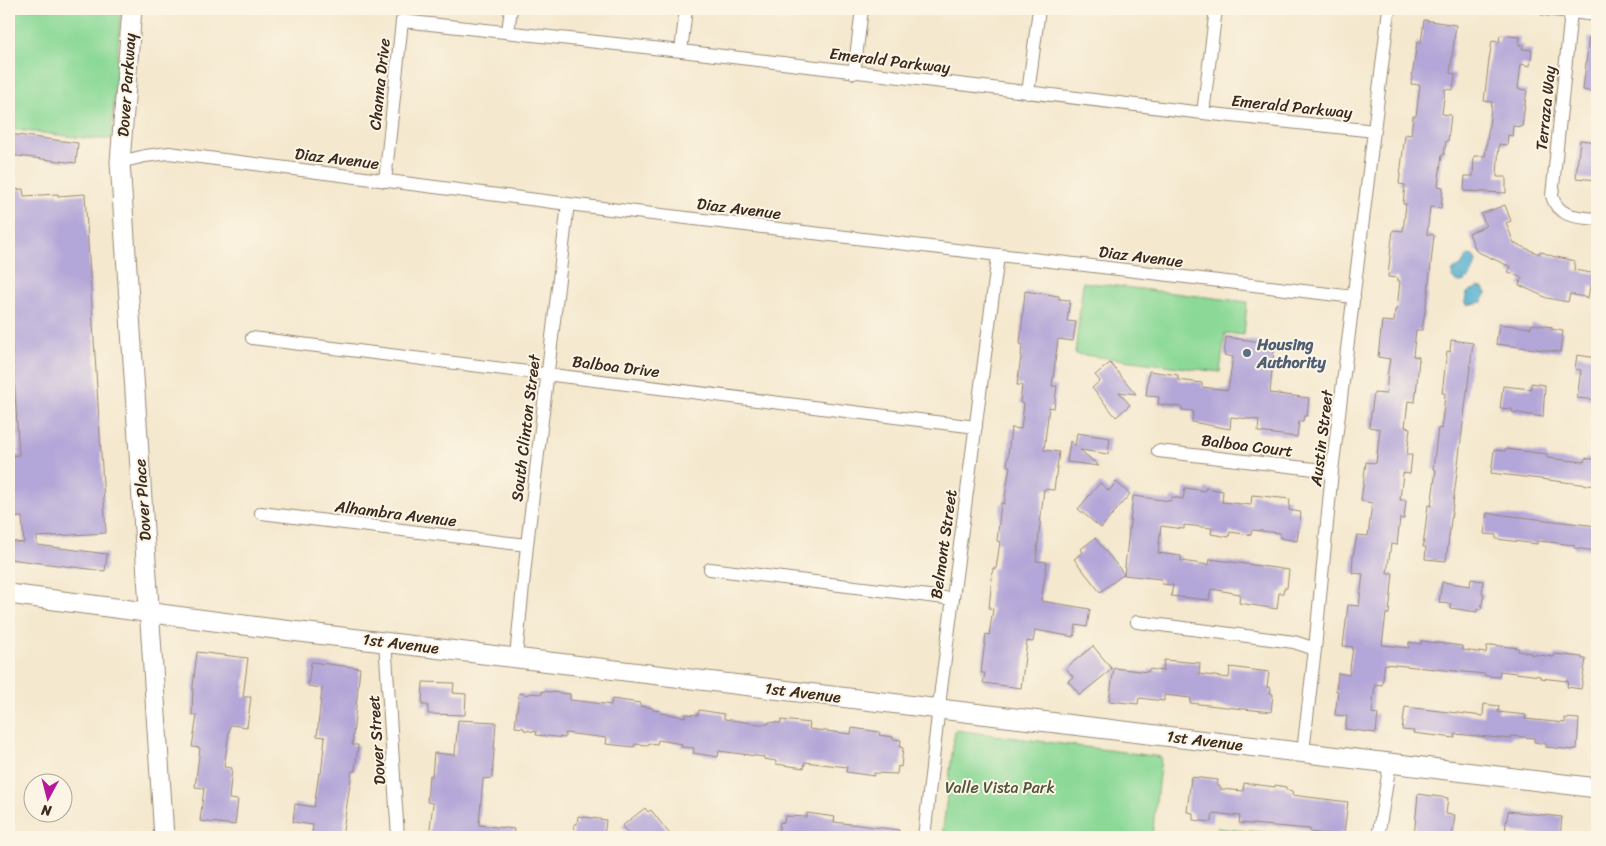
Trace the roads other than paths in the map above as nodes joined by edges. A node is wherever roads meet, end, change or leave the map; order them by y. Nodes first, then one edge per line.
1 (132, 9) edge
2 (510, 9) edge
3 (686, 9) edge
4 (862, 9) edge
5 (1039, 9) edge
6 (1216, 9) edge
7 (1389, 9) edge
8 (1544, 9) edge
9 (1571, 12) junction
10 (1597, 15) edge
11 (402, 21) joint
12 (508, 31) junction
13 (681, 51) junction
14 (854, 73) junction
15 (1028, 93) junction
16 (1204, 113) junction
17 (1375, 131) junction
18 (120, 162) junction
19 (386, 181) junction
20 (568, 204) junction
21 (1597, 219) edge
22 (998, 256) junction
23 (1354, 297) junction
24 (252, 338) dead end
25 (548, 374) junction
26 (976, 426) junction
27 (1158, 451) dead end
28 (1332, 471) junction
29 (262, 513) dead end
30 (528, 545) junction
31 (710, 569) dead end
32 (9, 594) edge
33 (952, 599) junction
34 (149, 613) junction
35 (1137, 622) dead end
36 (385, 641) junction
37 (1315, 650) junction
38 (516, 657) junction
39 (939, 709) junction
40 (1303, 752) junction
41 (1390, 763) junction
42 (1597, 788) edge
43 (164, 837) edge
44 (398, 837) edge
45 (924, 837) edge
46 (1378, 837) edge

1 - 18 street, Dover Parkway
2 - 12 street
3 - 13 street
4 - 14 street
5 - 15 street
6 - 16 street
7 - 17 street, Austin Street
8 - 9 street
9 - 10 street
9 - 21 street, Terraza Way
11 - 12 street, Emerald Parkway
11 - 19 street, Channa Drive
12 - 13 street, Emerald Parkway
13 - 14 street, Emerald Parkway
14 - 15 street, Emerald Parkway
15 - 16 street, Emerald Parkway
16 - 17 street, Emerald Parkway
17 - 23 street, Austin Street
18 - 19 street, Diaz Avenue
18 - 34 street, Dover Place
19 - 20 street, Diaz Avenue
20 - 22 street, Diaz Avenue
20 - 25 street, South Clinton Street
22 - 23 street, Diaz Avenue
22 - 26 street, Belmont Street
23 - 28 street, Austin Street
24 - 25 street, Balboa Drive
25 - 26 street, Balboa Drive
25 - 30 street, South Clinton Street
26 - 33 street, Belmont Street
27 - 28 street, Balboa Court
28 - 37 street, Austin Street
29 - 30 street, Alhambra Avenue
30 - 38 street, South Clinton Street
31 - 33 street
32 - 34 street, 1st Avenue
33 - 39 street, Belmont Street
34 - 36 street, 1st Avenue
34 - 43 street, Dover Place
35 - 37 street
36 - 38 street, 1st Avenue
36 - 44 street, Dover Street
37 - 40 street, Austin Street
38 - 39 street, 1st Avenue
39 - 40 street, 1st Avenue
39 - 45 street, Belmont Street
40 - 41 street, 1st Avenue
41 - 42 street, 1st Avenue
41 - 46 street

